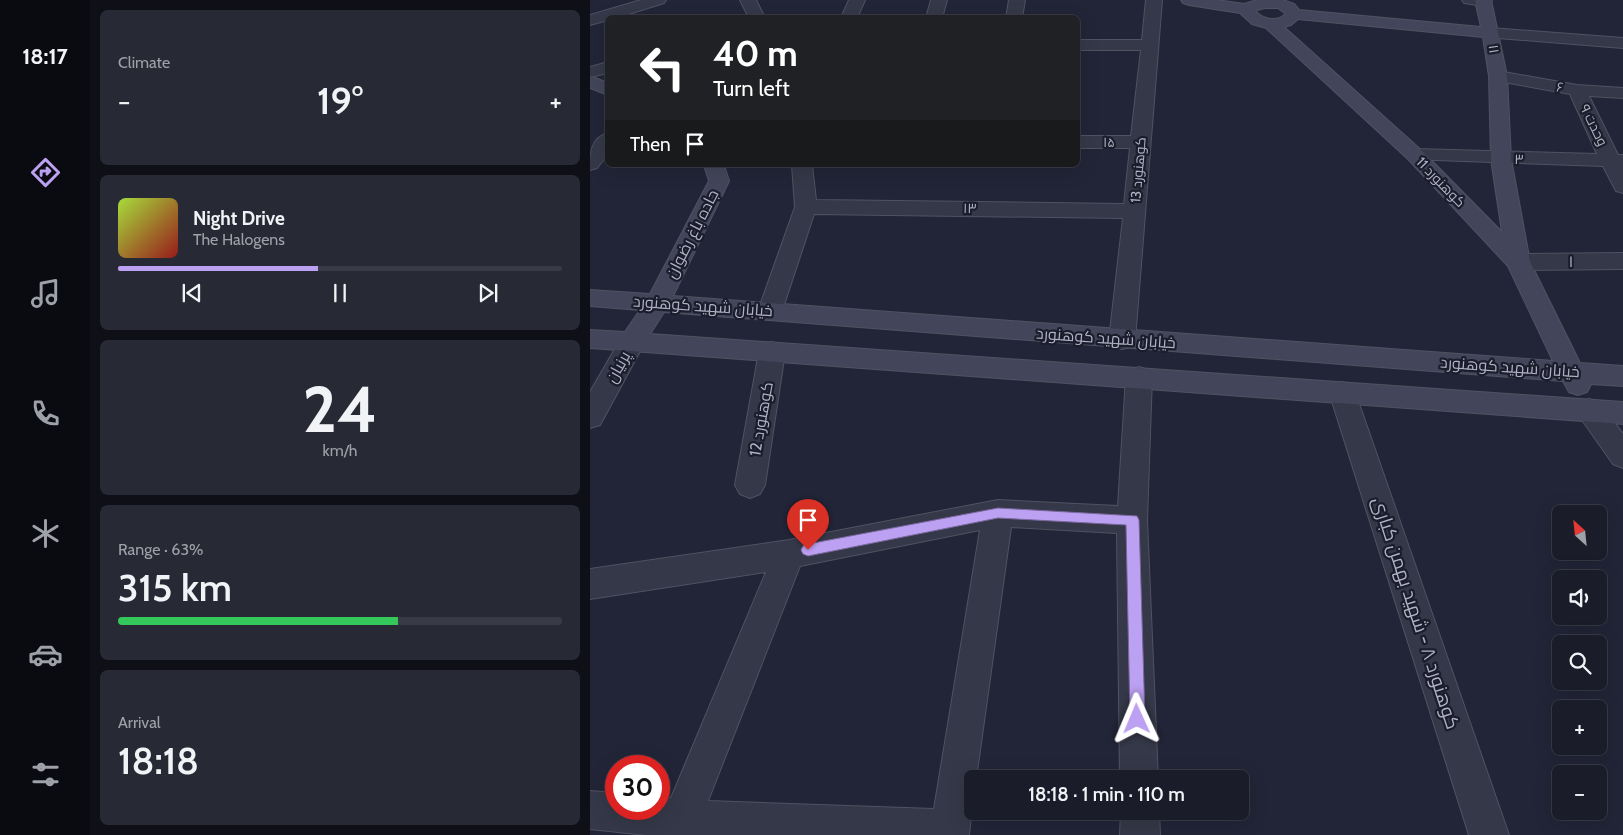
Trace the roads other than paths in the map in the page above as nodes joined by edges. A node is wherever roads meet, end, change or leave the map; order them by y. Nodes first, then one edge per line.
1 (658, 0) edge
2 (748, 0) edge
3 (857, 0) edge
4 (939, 0) edge
5 (1017, 0) edge
6 (1154, 0) edge
7 (1189, 0) edge
8 (1479, 0) edge
9 (1253, 5) edge
10 (1294, 14) junction
11 (607, 15) edge
12 (756, 15) edge
13 (851, 15) edge
14 (935, 15) edge
15 (1014, 15) edge
16 (605, 16) edge
17 (590, 20) edge
18 (1270, 24) junction
19 (1491, 33) junction
20 (1623, 43) edge
21 (1080, 45) edge
22 (1150, 45) junction
23 (605, 68) edge
24 (590, 72) edge
25 (1498, 76) junction
26 (590, 81) edge
27 (605, 88) edge
28 (1577, 90) junction
29 (1623, 93) edge
30 (1080, 142) edge
31 (1140, 142) junction
32 (605, 143) edge
33 (1415, 155) junction
34 (1501, 159) junction
35 (1617, 161) edge
36 (590, 164) edge
37 (715, 167) edge
38 (802, 167) edge
39 (1623, 188) edge
40 (806, 207) junction
41 (1135, 211) junction
42 (1623, 261) edge
43 (1518, 262) junction
44 (590, 298) edge
45 (658, 302) junction
46 (770, 310) junction
47 (590, 340) edge
48 (1122, 340) junction
49 (632, 342) junction
50 (772, 352) junction
51 (1572, 372) junction
52 (1623, 376) edge
53 (1139, 377) junction
54 (1342, 392) junction
55 (1589, 410) junction
56 (1623, 413) edge
57 (590, 417) edge
58 (1623, 456) edge
59 (750, 486) dead end
60 (998, 513) junction
61 (1132, 520) junction
62 (789, 554) junction
63 (590, 584) edge
64 (1139, 770) edge
65 (590, 810) edge
66 (1140, 820) edge
67 (678, 827) edge
68 (950, 832) edge
69 (1140, 835) edge
70 (1489, 835) edge

1 - 11 street
2 - 12 street
3 - 13 street
4 - 14 street
5 - 15 street
6 - 22 street, کوهنورد 13
7 - 9 street
8 - 19 street
9 - 10 street
9 - 18 street, کوهنورد 11
10 - 18 street
10 - 19 street, ۱۱
16 - 17 street
18 - 33 street, کوهنورد 11
19 - 20 street
19 - 25 street, ۱۱
21 - 22 street
22 - 31 street, کوهنورد 13
23 - 24 street
25 - 28 street, ۶
25 - 34 street, ۱۱
26 - 27 street
28 - 29 street, ۶
28 - 35 street, ۹ وحدت
30 - 31 street, ۱۵
31 - 41 street, کوهنورد 13
32 - 36 street
33 - 34 street, ۳
33 - 43 street, کوهنورد 11
34 - 35 street, ۳
34 - 43 street, ۱۱
35 - 39 street, ۹ وحدت
37 - 45 street, جاده باغ رضوان
38 - 40 street
40 - 41 street, ۱۳
40 - 46 street
41 - 48 street, کوهنورد 13
42 - 43 street, ۱
43 - 51 street, کوهنورد 11
44 - 45 street, خیابان شهید کوهنورد
45 - 46 street, خیابان شهید کوهنورد
45 - 49 street, جاده باغ رضوان
46 - 48 street, خیابان شهید کوهنورد
47 - 49 street
48 - 51 street, خیابان شهید کوهنورد
49 - 50 street
49 - 57 street, پرنیان
50 - 53 street
50 - 59 street, کوهنورد 12
51 - 52 street, خیابان شهید کوهنورد
51 - 55 street, کوهنورد 11
53 - 54 street
53 - 61 street
54 - 55 street
54 - 70 street, کوهنورد ۸ - شهید بهمن کباری
55 - 56 street
55 - 58 street
60 - 61 street
60 - 62 street
60 - 68 street
61 - 64 street
62 - 63 street
62 - 67 street
65 - 67 street
66 - 69 street
67 - 68 street

